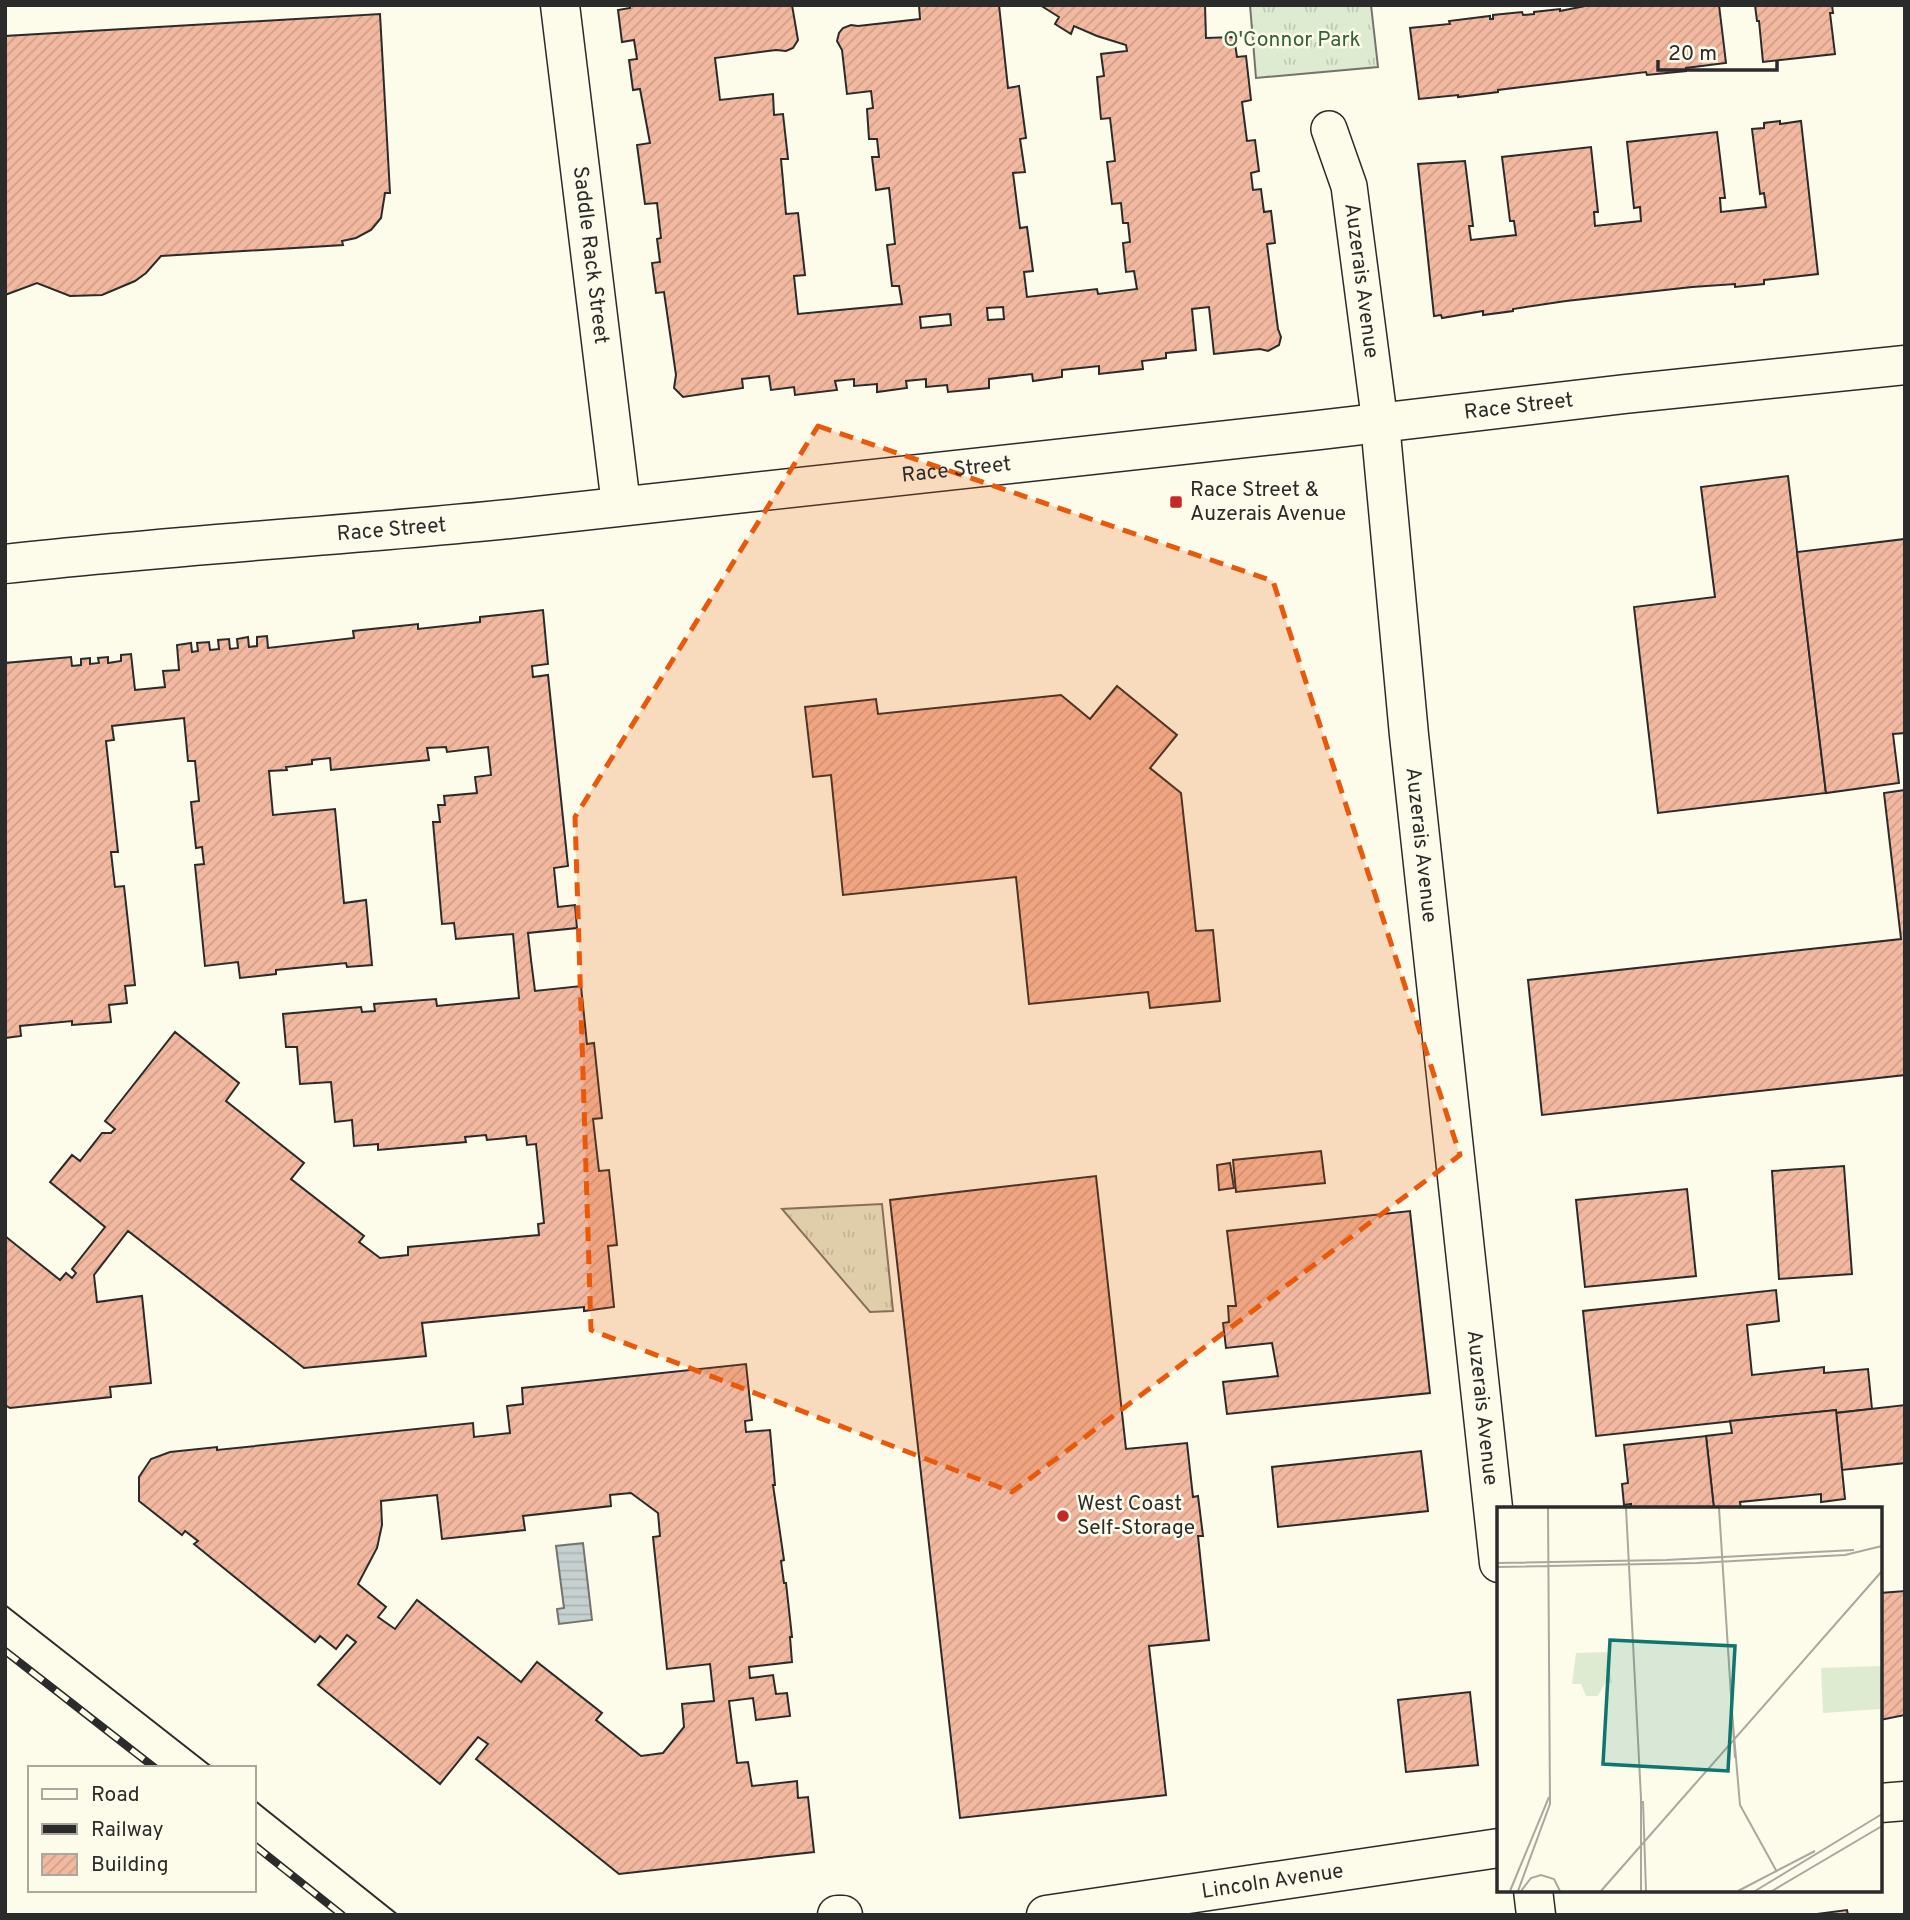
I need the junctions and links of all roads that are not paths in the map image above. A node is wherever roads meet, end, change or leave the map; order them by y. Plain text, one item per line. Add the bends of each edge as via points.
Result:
1 (560, 5) edge
2 (1329, 129) dead end
3 (1905, 365) edge
4 (1380, 423) junction
5 (621, 505) junction
6 (5, 564) edge
7 (1497, 1545) edge
8 (1905, 1801) edge
9 (1882, 1804) edge
10 (1497, 1849) edge
11 (1533, 1892) edge
12 (837, 1915) edge
13 (844, 1915) edge
14 (1046, 1915) edge
15 (1536, 1915) edge

1 - 5 main road, Saddle Rack Street
2 - 4 street, Auzerais Avenue via 1349,186
3 - 4 main road, Race Street
4 - 5 main road, Race Street
4 - 7 main road, Auzerais Avenue via 1409,735
5 - 6 main road, Race Street
8 - 9 main road
10 - 14 main road, Lincoln Avenue
11 - 15 main road
12 - 13 main road

